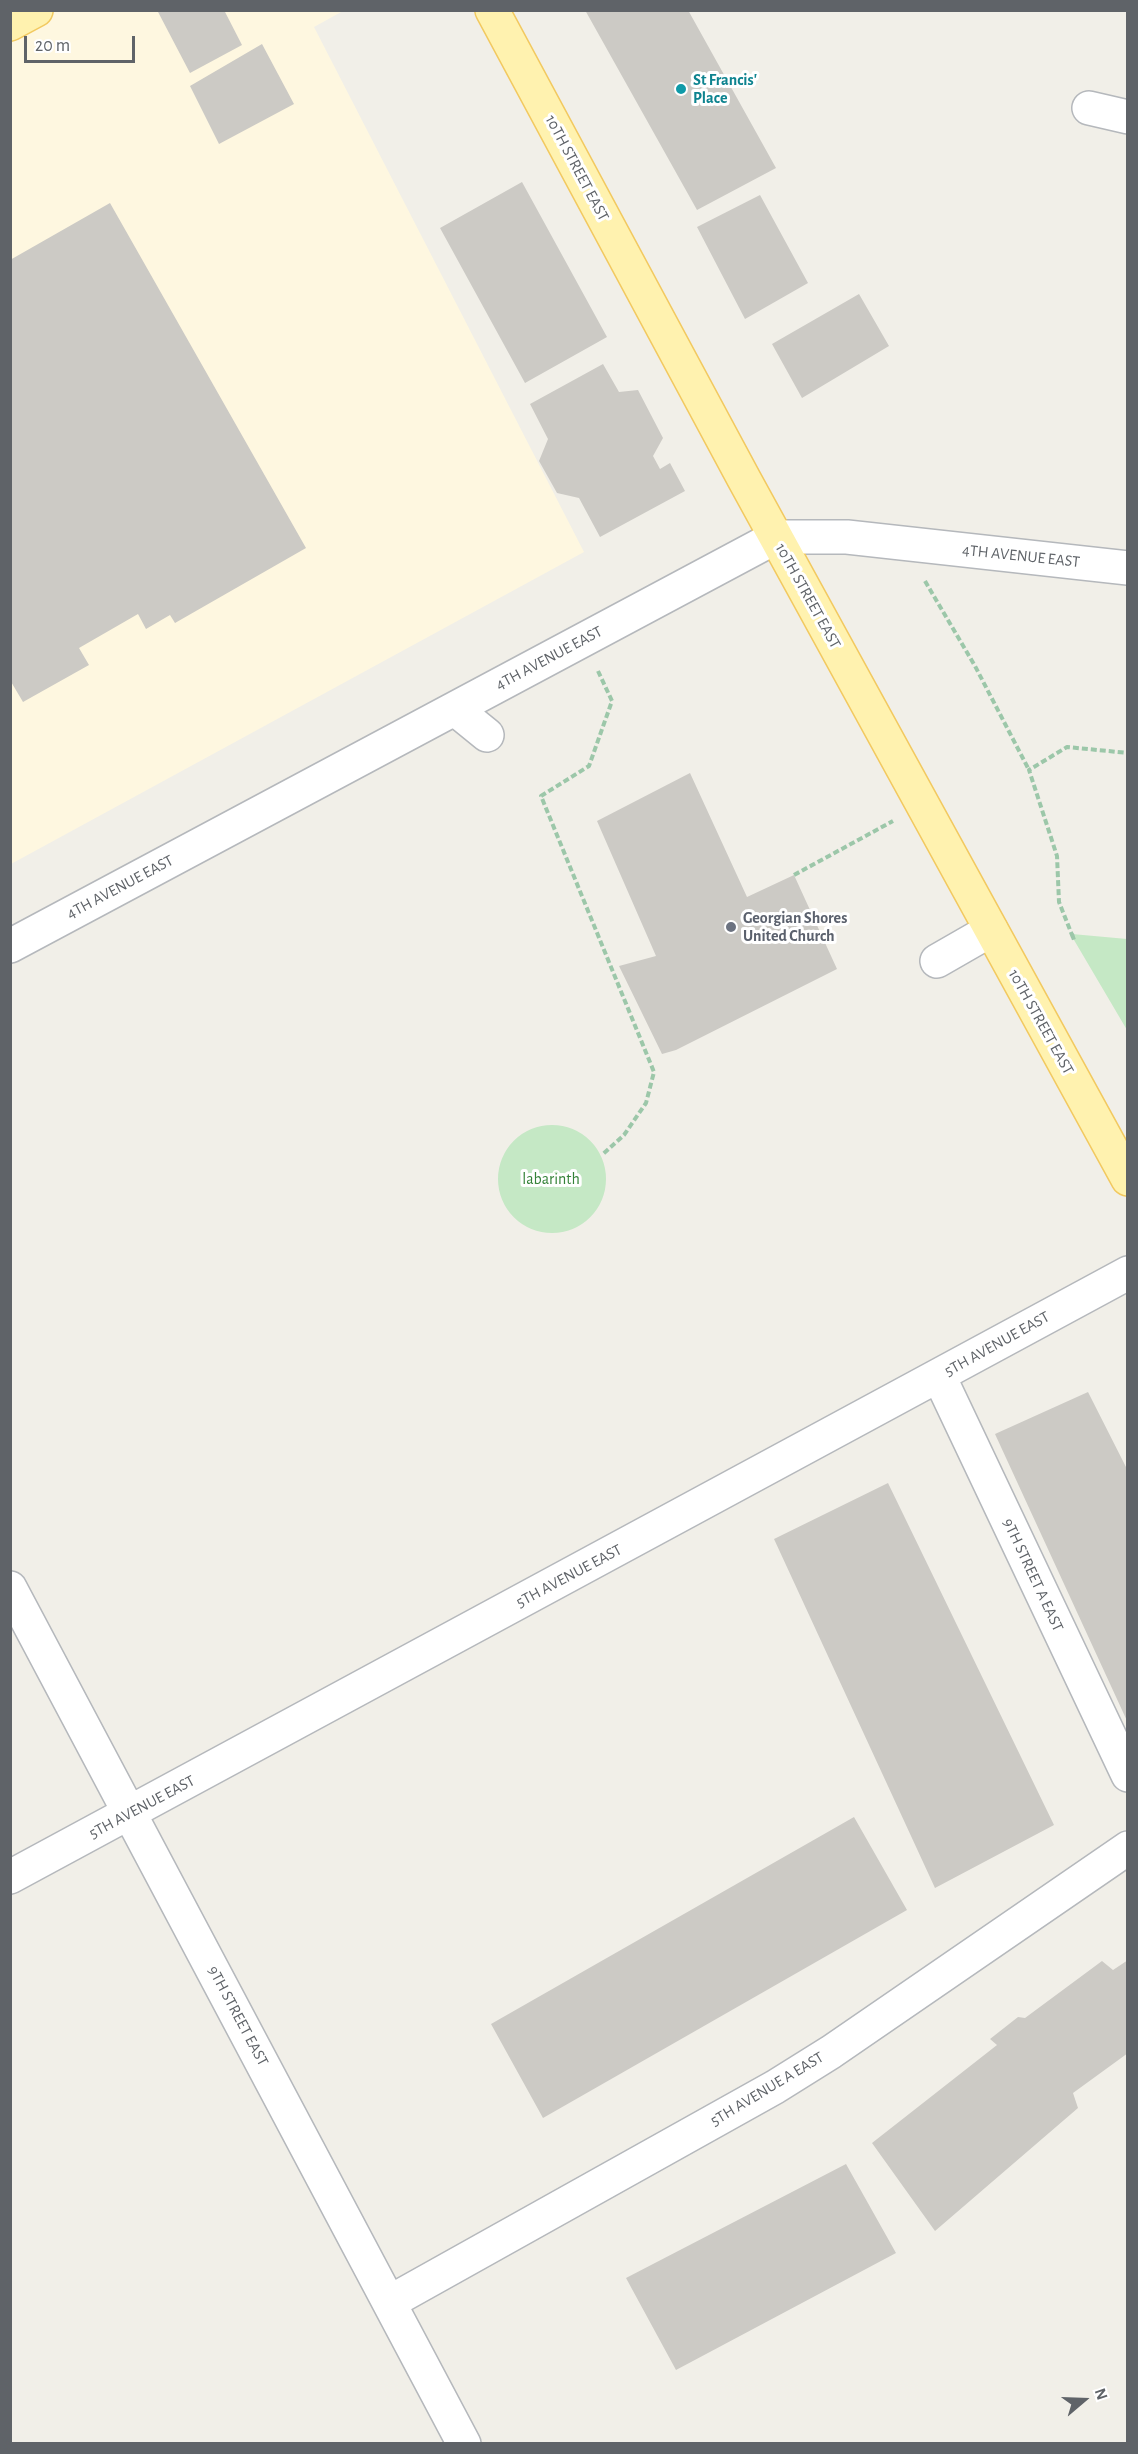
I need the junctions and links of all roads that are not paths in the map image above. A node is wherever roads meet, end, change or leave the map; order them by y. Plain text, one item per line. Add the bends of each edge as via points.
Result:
1 (36, 10) edge
2 (492, 10) edge
3 (10, 24) edge
4 (1089, 108) dead end
5 (1128, 117) edge
6 (776, 537) junction
7 (1128, 568) edge
8 (455, 708) junction
9 (487, 735) dead end
10 (991, 930) junction
11 (10, 946) edge
12 (937, 961) dead end
13 (1128, 1179) edge
14 (1128, 1273) edge
15 (939, 1376) junction
16 (10, 1588) edge
17 (1128, 1775) edge
18 (131, 1813) junction
19 (1128, 1848) edge
20 (10, 1877) edge
21 (390, 2302) junction
22 (464, 2444) edge

1 - 3 main road
2 - 6 main road, 10TH STREET EAST
4 - 5 street
6 - 7 street, 4TH AVENUE EAST via 847,537
6 - 8 street, 4TH AVENUE EAST
6 - 10 main road, 10TH STREET EAST
8 - 9 street
8 - 11 street, 4TH AVENUE EAST
10 - 12 street
10 - 13 main road, 10TH STREET EAST
14 - 15 street, 5TH AVENUE EAST
15 - 17 street, 9TH STREET A EAST
15 - 18 street, 5TH AVENUE EAST
16 - 18 street, 9TH STREET EAST
18 - 20 street, 5TH AVENUE EAST
18 - 21 street, 9TH STREET EAST
19 - 21 street, 5TH AVENUE A EAST via 775,2087
21 - 22 street, 9TH STREET EAST

